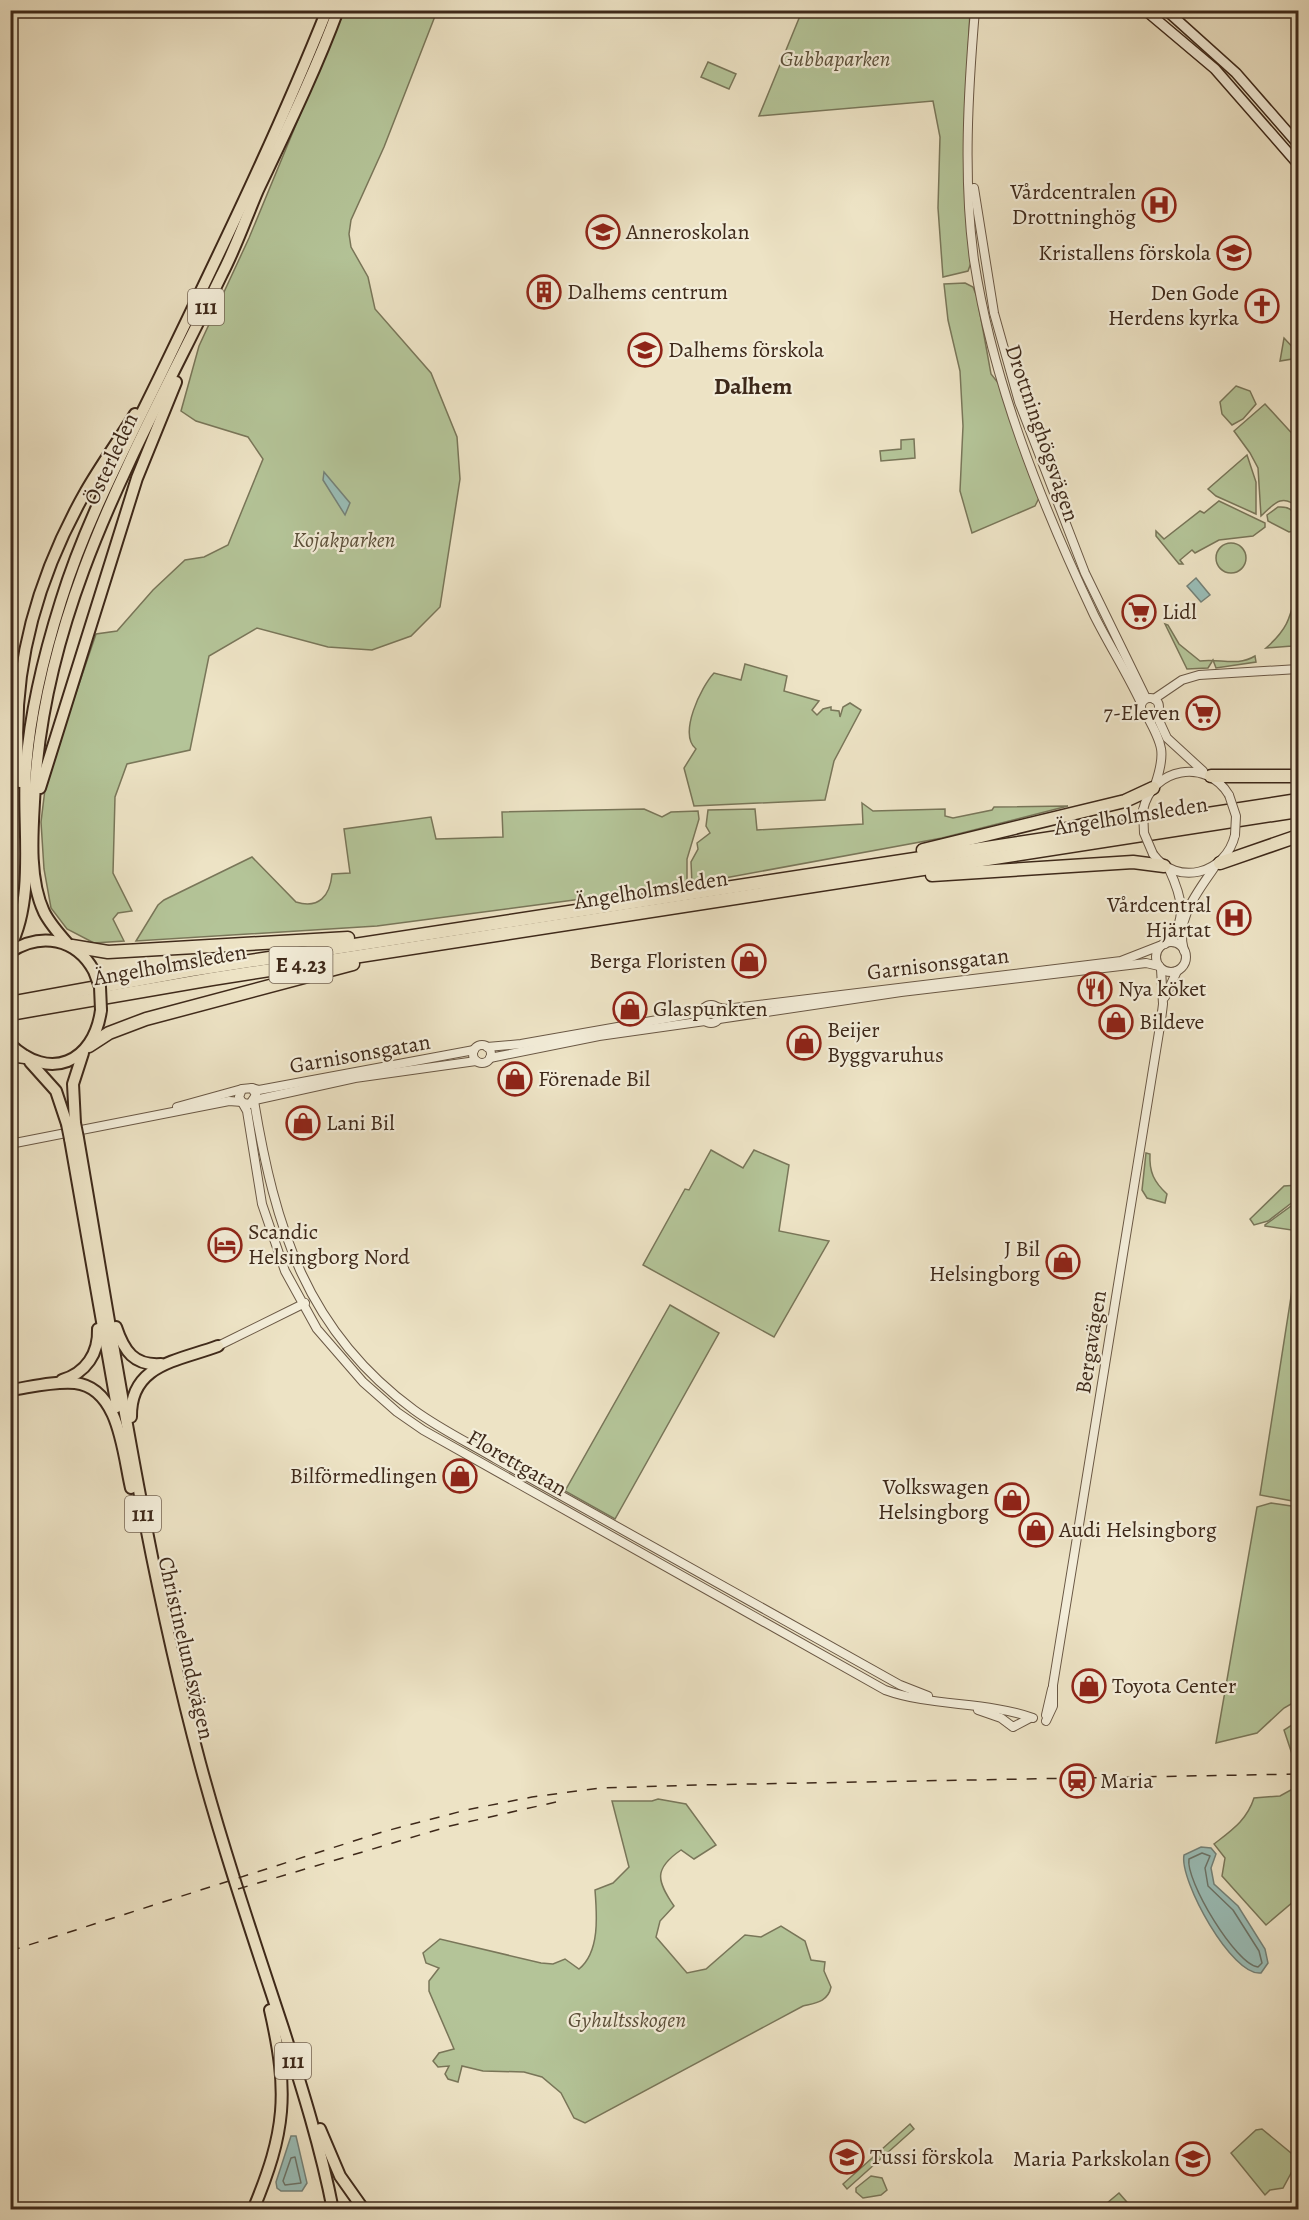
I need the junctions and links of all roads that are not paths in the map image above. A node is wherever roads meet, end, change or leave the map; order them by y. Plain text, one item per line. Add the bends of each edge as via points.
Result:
1 (327, 10) edge
2 (338, 10) edge
3 (975, 10) edge
4 (1145, 10) edge
5 (1166, 10) edge
6 (1299, 144) edge
7 (1299, 164) edge
8 (223, 272) junction
9 (173, 349) junction
10 (66, 600) junction
11 (1299, 669) edge
12 (1173, 687) junction
13 (1147, 700) junction
14 (1154, 713) junction
15 (1209, 775) junction
16 (1299, 777) edge
17 (1154, 787) junction
18 (1299, 800) edge
19 (1299, 811) edge
20 (29, 815) junction
21 (1299, 836) edge
22 (1218, 864) junction
23 (1167, 867) junction
24 (823, 873) junction
25 (862, 879) junction
26 (400, 938) junction
27 (477, 938) junction
28 (1163, 944) junction
29 (70, 945) junction
30 (10, 947) edge
31 (1184, 951) junction
32 (10, 952) edge
33 (1160, 968) junction
34 (1177, 971) junction
35 (10, 1003) edge
36 (1163, 1004) junction
37 (715, 1006) junction
38 (705, 1008) junction
39 (10, 1014) edge
40 (719, 1019) junction
41 (705, 1021) junction
42 (10, 1044) edge
43 (488, 1047) junction
44 (86, 1048) junction
45 (474, 1050) junction
46 (10, 1055) edge
47 (26, 1058) junction
48 (490, 1058) junction
49 (476, 1061) junction
50 (242, 1089) junction
51 (252, 1089) junction
52 (254, 1100) junction
53 (242, 1103) junction
54 (145, 1119) junction
55 (71, 1124) junction
56 (74, 1138) junction
57 (10, 1144) edge
58 (98, 1258) junction
59 (94, 1284) junction
60 (313, 1298) junction
61 (302, 1304) junction
62 (218, 1346) joint
63 (167, 1364) junction
64 (51, 1384) junction
65 (10, 1390) edge
66 (133, 1462) junction
67 (131, 1488) junction
68 (938, 1700) junction
69 (1004, 1715) junction
70 (1033, 1718) junction
71 (1046, 1720) joint
72 (270, 2010) junction
73 (298, 2074) junction
74 (253, 2210) edge
75 (277, 2210) edge
76 (302, 2210) edge
77 (327, 2210) edge
78 (333, 2210) edge
79 (364, 2210) edge

1 - 9 main road, Österleden / 111 via 249,190
2 - 8 main road, Österleden / 111
3 - 13 street, Drottninghögsvägen via 970,158 994,313 1016,392 1071,542
4 - 7 main road via 1215,69
5 - 6 main road via 1236,73
8 - 10 main road, Österleden / 111
8 - 20 main road via 137,478
9 - 10 main road, Österleden / 111 via 83,537
9 - 20 main road via 86,492 37,596 17,712 18,758
10 - 20 main road, Österleden / 111 via 43,712
11 - 12 street via 1199,675
12 - 13 street
12 - 14 street
13 - 14 street
13 - 14 street via 1141,711
14 - 15 street via 1167,738
14 - 17 street via 1163,750
15 - 16 highway
15 - 17 street via 1178,772
15 - 22 street, bridge via 1229,795 1236,816 1231,848
17 - 23 street, bridge via 1143,810 1144,832 1153,854
17 - 24 highway via 1125,801 936,847 844,864
18 - 24 highway, Ängelholmsleden
19 - 25 highway, Ängelholmsleden
20 - 29 main road, Österleden / 111 via 37,892 48,919
20 - 30 main road, Österleden / 111 via 22,915
21 - 22 highway
22 - 23 street via 1194,873
22 - 31 street via 1189,907 1182,931
23 - 25 highway via 1133,862
23 - 28 street via 1181,894 1181,909 1174,932
24 - 26 highway, Ängelholmsleden
25 - 27 highway, Ängelholmsleden
26 - 29 highway via 114,952
26 - 35 highway, Ängelholmsleden / E 4.23
27 - 39 highway, Ängelholmsleden / E 4.23
27 - 44 highway via 285,980 129,1025
28 - 31 street via 1174,943
28 - 33 street via 1156,957
28 - 37 street, Garnisonsgatan via 1120,961 726,1009
29 - 32 main road via 37,940
29 - 44 main road, 111, bridge via 94,971 100,987 101,1010
31 - 34 street via 1185,962
33 - 34 street
33 - 36 street, Bergavägen
33 - 40 street, Garnisonsgatan via 1146,963 912,990
34 - 36 street, Bergavägen
36 - 71 street, Bergavägen
37 - 38 street, Garnisonsgatan
37 - 40 street
38 - 41 street
38 - 43 street, Garnisonsgatan via 685,1016
40 - 41 street, Garnisonsgatan
41 - 48 street, Garnisonsgatan via 599,1036
42 - 47 main road, 111
43 - 45 street, Garnisonsgatan
43 - 48 street
44 - 47 main road via 67,1062 55,1065
44 - 55 main road, Christinelundsvägen / 111 via 74,1078
45 - 49 street
45 - 51 street, Garnisonsgatan
46 - 47 highway
47 - 55 main road, Christinelundsvägen / 111 via 51,1084
48 - 49 street, Garnisonsgatan via 484,1063
49 - 52 street, Garnisonsgatan via 355,1078
50 - 51 street, Garnisonsgatan
50 - 53 street
50 - 54 street, Garnisonsgatan
51 - 52 street
52 - 53 street, Garnisonsgatan
52 - 60 street, Florettgatan via 283,1232
53 - 54 street, Garnisonsgatan via 229,1101
53 - 61 street, Florettgatan via 247,1111 270,1232
54 - 57 street, Garnisonsgatan
55 - 56 main road, Christinelundsvägen / 111, bridge
56 - 58 main road, Christinelundsvägen / 111
56 - 59 main road, Christinelundsvägen / 111
58 - 63 main road via 115,1326 126,1350 140,1363
58 - 66 main road, Christinelundsvägen / 111
59 - 64 main road via 98,1335 92,1357 79,1372
59 - 67 main road, Christinelundsvägen / 111
60 - 61 street
60 - 68 street, Florettgatan via 357,1359 387,1389 431,1422 891,1680
61 - 62 street
61 - 68 street, Florettgatan via 345,1365 423,1430 885,1690
62 - 63 main road
63 - 66 main road via 145,1376 133,1395
64 - 65 main road
64 - 67 main road via 85,1385 106,1402 115,1421
66 - 73 main road, Christinelundsvägen / 111 via 159,1597 201,1766
67 - 72 main road, Christinelundsvägen / 111 via 156,1614 194,1768
68 - 69 street, Florettgatan
69 - 70 street, Florettgatan
69 - 70 street via 1015,1725
70 - 71 street, Florettgatan
72 - 74 main road via 282,2073 282,2123
72 - 77 main road, Christinelundsvägen / 111 via 315,2154
73 - 78 main road, Christinelundsvägen / 111
73 - 79 main road via 333,2162
75 - 76 main road

